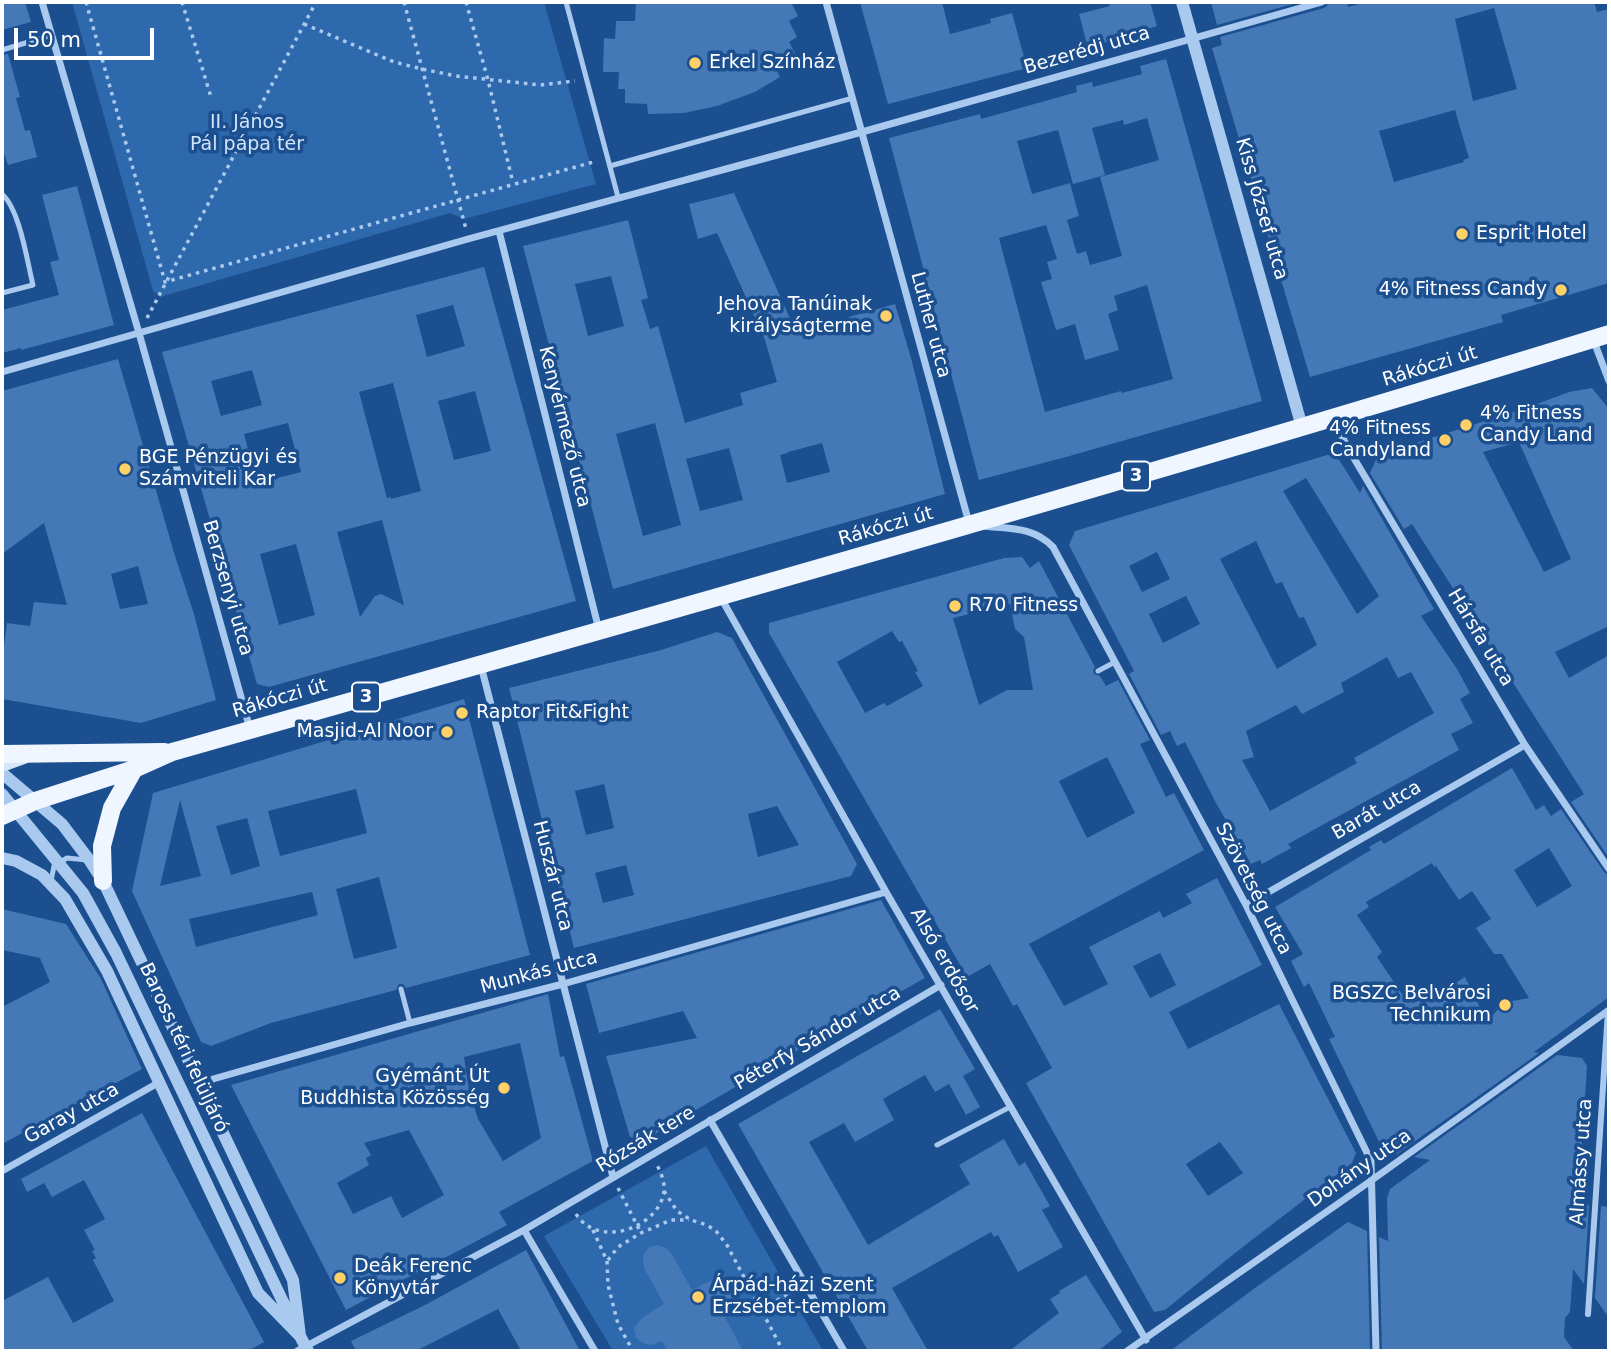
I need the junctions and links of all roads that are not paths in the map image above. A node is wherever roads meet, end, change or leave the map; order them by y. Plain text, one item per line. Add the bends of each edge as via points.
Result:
1 (42, 2) edge
2 (566, 2) edge
3 (826, 2) edge
4 (1182, 2) edge
5 (1322, 2) edge
6 (52, 35) junction
7 (1192, 37) junction
8 (2, 44) edge
9 (11, 47) junction
10 (2, 50) edge
11 (852, 98) junction
12 (862, 132) junction
13 (610, 166) junction
14 (2, 194) edge
15 (618, 197) junction
16 (499, 230) junction
17 (2, 293) edge
18 (139, 333) junction
19 (1601, 336) edge
20 (2, 372) edge
21 (1609, 381) edge
22 (1332, 419) junction
23 (1302, 427) junction
24 (969, 525) junction
25 (720, 596) junction
26 (599, 630) junction
27 (1115, 662) junction
28 (481, 664) junction
29 (1098, 671) dead end
30 (251, 730) junction
31 (1525, 745) junction
32 (172, 752) junction
33 (2, 754) edge
34 (32, 754) junction
35 (2, 765) edge
36 (134, 769) junction
37 (2, 773) edge
38 (2, 793) edge
39 (35, 801) junction
40 (2, 816) edge
41 (2, 858) edge
42 (90, 861) junction
43 (1609, 869) edge
44 (103, 881) junction
45 (50, 883) junction
46 (886, 892) junction
47 (1246, 905) junction
48 (563, 984) junction
49 (941, 985) junction
50 (401, 989) dead end
51 (1608, 1011) edge
52 (410, 1023) junction
53 (158, 1083) junction
54 (200, 1083) junction
55 (1010, 1107) junction
56 (710, 1120) junction
57 (937, 1144) dead end
58 (2, 1171) edge
59 (613, 1177) junction
60 (1372, 1180) junction
61 (524, 1230) junction
62 (1588, 1314) dead end
63 (1146, 1340) junction
64 (303, 1346) edge
65 (595, 1351) edge
66 (844, 1351) edge
67 (1127, 1351) edge
68 (1376, 1351) edge

1 - 6 street
2 - 13 lane
3 - 11 street
4 - 7 street, Kiss József utca
5 - 7 street, Bezerédj utca
6 - 9 lane
6 - 18 street
7 - 12 street, Bezerédj utca
7 - 23 street, Kiss József utca
8 - 9 lane
9 - 10 lane
11 - 12 street
11 - 13 lane
12 - 15 street
12 - 24 street, Luther utca
13 - 15 lane
14 - 17 lane via 16,215 33,285
15 - 16 street
16 - 18 street
16 - 26 street, Kenyérmező utca
18 - 20 street
18 - 30 street, Berzsenyi utca
19 - 21 street
19 - 22 main road, Rákóczi út / 3
22 - 23 main road, Rákóczi út / 3
22 - 31 street, Hársfa utca
23 - 24 main road, Rákóczi út / 3
24 - 25 main road, Rákóczi út / 3
24 - 27 street, Szövetség utca via 1029,531 1043,537 1053,547
25 - 26 main road, Rákóczi út / 3
25 - 46 street, Alsó erdősor
26 - 28 main road, Rákóczi út / 3
27 - 29 lane
27 - 47 street, Szövetség utca
28 - 30 main road, Rákóczi út / 3
28 - 48 street, Huszár utca
30 - 32 main road, Rákóczi út / 3
31 - 43 street, Hársfa utca
31 - 47 street, Barát utca
32 - 34 main road, Rákóczi út / 3
32 - 36 main road, Rákóczi út / 3
33 - 34 main road, Rákóczi út / 3
34 - 35 main road
36 - 39 main road, 3
36 - 44 main road via 112,808 102,846
37 - 39 street
38 - 64 street, Baross téri felüljáró via 90,905
39 - 40 main road, 3
39 - 42 street via 62,824
41 - 45 street via 16,861
42 - 44 street
42 - 45 lane via 67,858 54,866
44 - 54 street
45 - 53 street via 65,899 107,971
46 - 48 street, Munkás utca
46 - 49 street, Alsó erdősor
47 - 60 street, Szövetség utca via 1371,1161
48 - 52 street, Munkás utca
48 - 59 street, Huszár utca
49 - 55 street, Alsó erdősor
49 - 56 street, Péterfy Sándor utca
50 - 52 lane
51 - 60 street, Dohány utca
51 - 62 street, Almássy utca
52 - 54 street, Munkás utca
53 - 58 street, Garay utca
53 - 64 street via 258,1293
54 - 64 street via 293,1280
55 - 57 lane
55 - 63 street, Alsó erdősor
56 - 59 street, Rózsák tere
56 - 66 street, Rózsák tere
59 - 61 street, Rózsák tere
60 - 63 street, Dohány utca
60 - 68 street, Szövetség utca
61 - 64 street
61 - 65 street
63 - 67 street, Dohány utca

